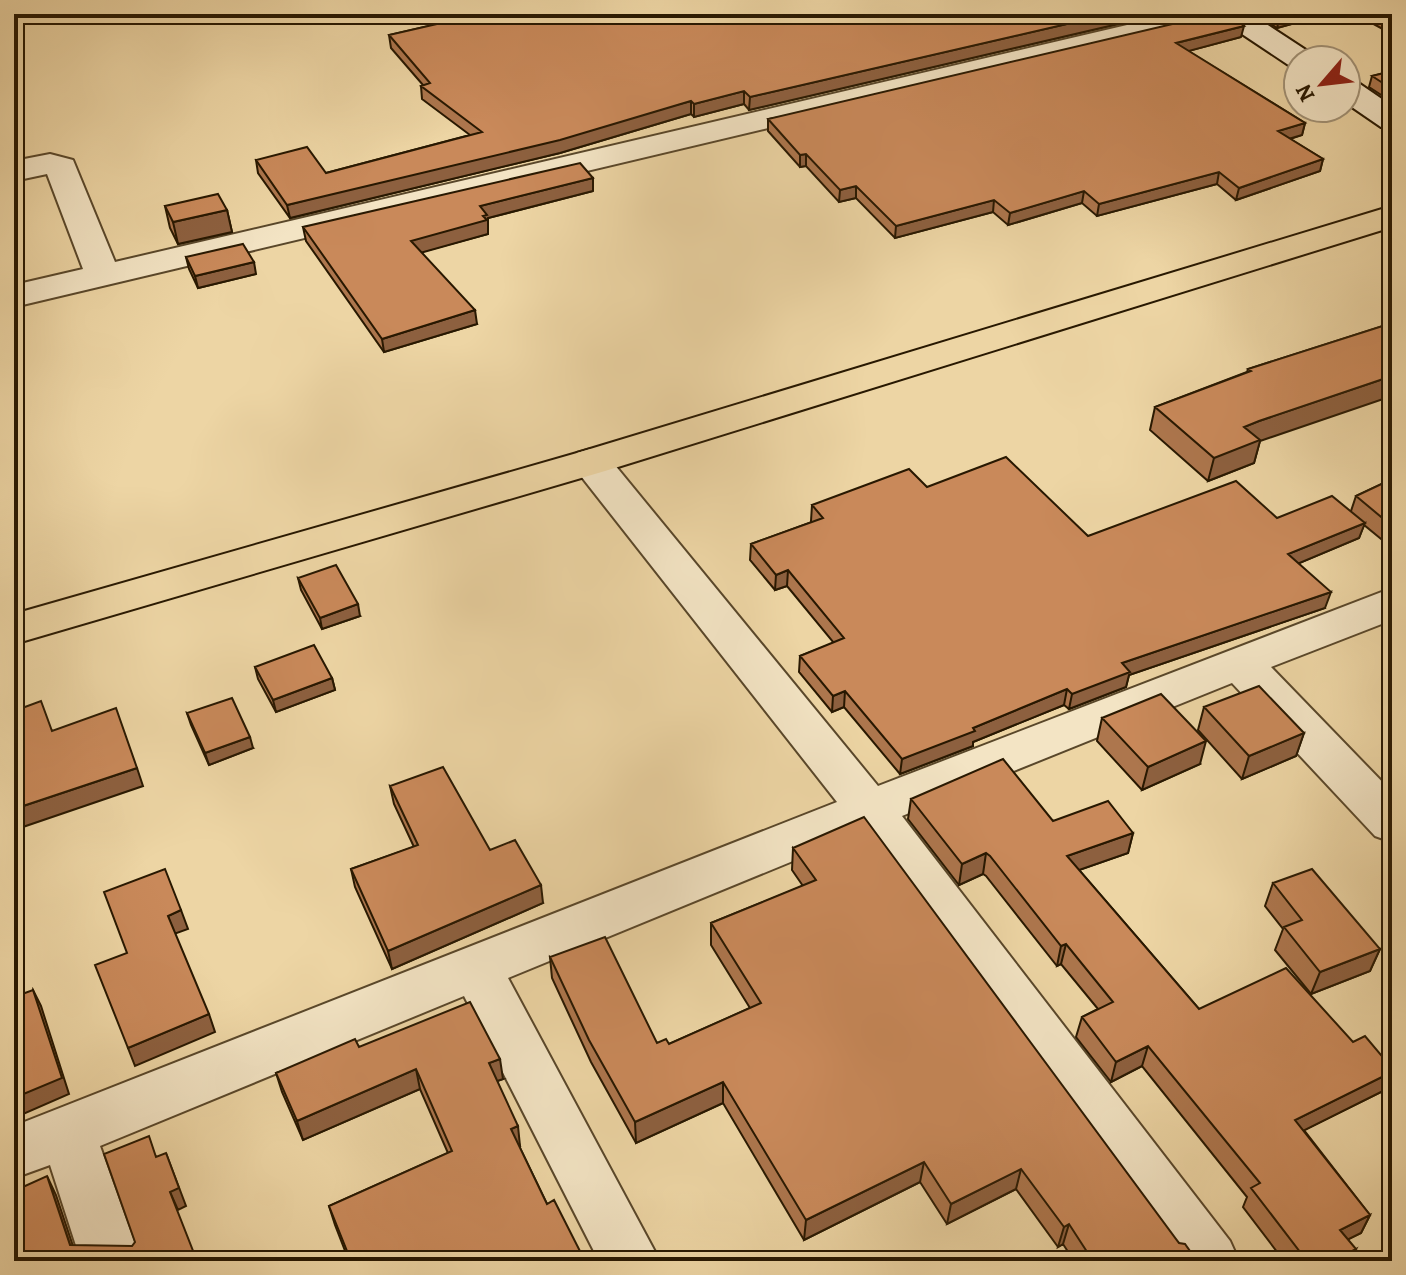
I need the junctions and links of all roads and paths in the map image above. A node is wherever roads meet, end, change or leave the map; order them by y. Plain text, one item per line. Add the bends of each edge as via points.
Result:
1 (1211, 14) edge
2 (1231, 14) edge
3 (1282, 48) edge
4 (1362, 100) edge
5 (1392, 120) edge
6 (14, 171) edge
7 (1392, 216) edge
8 (102, 274) junction
9 (14, 296) edge
10 (591, 462) junction
11 (1392, 603) edge
12 (14, 629) edge
13 (1240, 663) junction
14 (871, 811) junction
15 (1392, 823) edge
16 (475, 967) junction
17 (68, 1133) junction
18 (14, 1152) edge
19 (111, 1261) edge
20 (630, 1261) edge
21 (1209, 1261) edge

1 - 8 street
2 - 3 street
4 - 5 street
6 - 8 street via 61,167
7 - 10 highway
8 - 9 street
10 - 12 highway
10 - 14 street
11 - 13 street
13 - 14 street
13 - 15 street
14 - 16 street
14 - 21 street
16 - 17 street
16 - 20 street
17 - 18 street
17 - 19 street

